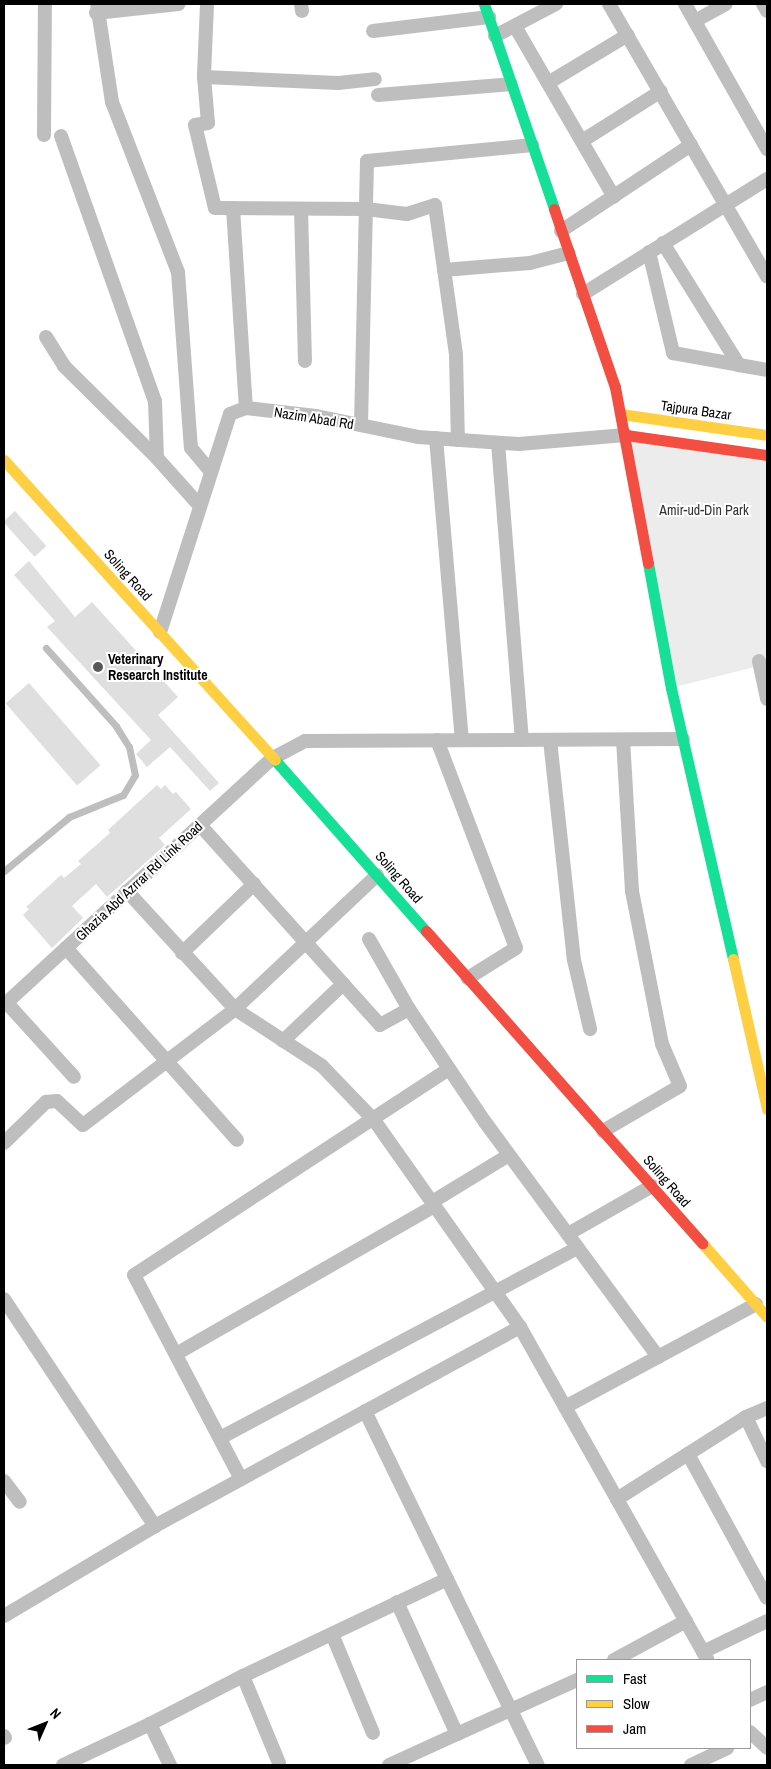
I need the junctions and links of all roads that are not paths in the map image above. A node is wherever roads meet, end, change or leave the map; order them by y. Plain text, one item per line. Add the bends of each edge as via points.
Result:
1 (45, 4) edge
2 (179, 4) edge
3 (207, 4) edge
4 (484, 4) edge
5 (556, 4) edge
6 (609, 4) edge
7 (685, 4) edge
8 (726, 4) edge
9 (763, 4) edge
10 (96, 8) edge
11 (767, 11) edge
12 (489, 18) junction
13 (695, 21) junction
14 (516, 28) junction
15 (373, 31) dead end
16 (628, 35) junction
17 (495, 36) junction
18 (204, 77) junction
19 (375, 80) dead end
20 (548, 83) junction
21 (512, 84) junction
22 (660, 91) junction
23 (378, 95) dead end
24 (44, 135) dead end
25 (61, 136) dead end
26 (582, 141) junction
27 (532, 145) junction
28 (692, 145) junction
29 (767, 149) edge
30 (767, 179) edge
31 (614, 197) junction
32 (725, 204) junction
33 (233, 208) junction
34 (301, 209) junction
35 (366, 209) junction
36 (561, 231) junction
37 (663, 243) junction
38 (649, 252) junction
39 (569, 253) junction
40 (765, 269) edge
41 (444, 270) junction
42 (583, 294) junction
43 (46, 337) dead end
44 (305, 361) dead end
45 (739, 366) junction
46 (767, 370) edge
47 (246, 408) junction
48 (621, 414) junction
49 (361, 425) junction
50 (626, 435) junction
51 (767, 436) edge
52 (436, 438) junction
53 (458, 440) junction
54 (498, 442) junction
55 (767, 455) edge
56 (157, 458) junction
57 (4, 460) edge
58 (210, 471) junction
59 (199, 504) junction
60 (160, 632) junction
61 (46, 648) dead end
62 (759, 661) dead end
63 (767, 699) edge
64 (683, 739) junction
65 (437, 740) junction
66 (462, 740) junction
67 (522, 740) junction
68 (550, 740) junction
69 (623, 740) junction
70 (273, 758) junction
71 (200, 825) junction
72 (4, 871) edge
73 (376, 875) junction
74 (254, 884) junction
75 (128, 891) junction
76 (369, 939) dead end
77 (306, 941) junction
78 (66, 948) junction
79 (182, 953) junction
80 (468, 978) junction
81 (344, 984) junction
82 (5, 1003) edge
83 (235, 1009) junction
84 (409, 1009) junction
85 (590, 1029) dead end
86 (284, 1041) junction
87 (168, 1060) junction
88 (449, 1069) junction
89 (74, 1077) dead end
90 (767, 1109) edge
91 (374, 1120) junction
92 (603, 1131) junction
93 (237, 1140) dead end
94 (4, 1143) edge
95 (509, 1155) junction
96 (652, 1186) junction
97 (433, 1204) junction
98 (568, 1234) junction
99 (578, 1248) junction
100 (496, 1292) junction
101 (4, 1299) edge
102 (756, 1304) junction
103 (767, 1318) edge
104 (9, 1319) edge
105 (520, 1327) junction
106 (176, 1354) junction
107 (658, 1357) junction
108 (565, 1407) junction
109 (767, 1408) edge
110 (365, 1411) junction
111 (746, 1418) junction
112 (220, 1438) junction
113 (688, 1454) junction
114 (767, 1460) edge
115 (241, 1479) junction
116 (4, 1481) edge
117 (617, 1499) junction
118 (20, 1502) dead end
119 (155, 1526) junction
120 (447, 1578) junction
121 (767, 1598) edge
122 (397, 1602) junction
123 (4, 1616) edge
124 (686, 1621) junction
125 (767, 1621) edge
126 (332, 1634) junction
127 (706, 1656) edge
128 (616, 1659) edge
129 (243, 1676) junction
130 (576, 1680) edge
131 (767, 1692) edge
132 (751, 1700) edge
133 (512, 1711) junction
134 (150, 1724) junction
135 (373, 1733) dead end
136 (457, 1734) junction
137 (751, 1735) edge
138 (767, 1748) edge
139 (725, 1749) edge
140 (279, 1764) dead end
141 (535, 1764) edge
142 (63, 1765) edge
143 (170, 1765) edge
144 (389, 1765) edge
145 (691, 1765) edge

1 - 24 street
2 - 10 street
3 - 18 street
4 - 12 street
5 - 14 street
6 - 16 street
7 - 13 street
8 - 13 street
9 - 11 street
10 - 58 street via 112,102 178,272 191,448
12 - 15 street
12 - 17 street
13 - 29 street
14 - 17 street
14 - 20 street
16 - 20 street
16 - 22 street
17 - 21 street
18 - 19 street via 338,83
18 - 33 street via 208,123 195,125 216,208
20 - 26 street
21 - 23 street
21 - 27 street
22 - 26 street
22 - 28 street
25 - 56 street via 155,401
26 - 31 street
27 - 35 street via 367,161
27 - 36 street
28 - 31 street
28 - 32 street
30 - 32 street
31 - 36 street
32 - 37 street
32 - 40 street
33 - 34 street
33 - 47 street
34 - 35 street
34 - 44 street
35 - 41 street via 407,214 435,205
35 - 49 street
36 - 39 street
37 - 38 street
37 - 45 street
38 - 42 street
38 - 45 street via 673,353
39 - 41 street via 530,263
39 - 42 street
41 - 53 street via 456,356
42 - 48 street
43 - 56 street via 64,366
45 - 46 street
47 - 49 street, Nazim Abad Rd
47 - 58 street via 230,414
48 - 50 street
48 - 51 street, Tajpura Bazar
49 - 52 street, Nazim Abad Rd
50 - 54 street, Nazim Abad Rd
50 - 55 street
50 - 64 street
52 - 53 street, Nazim Abad Rd
52 - 66 street
53 - 54 street, Nazim Abad Rd
54 - 67 street
56 - 59 street
57 - 60 street, Soling Road
58 - 59 street
59 - 60 street
60 - 70 street, Soling Road
61 - 72 lane via 116,726 129,747 135,775 123,795 69,817
62 - 63 street
64 - 69 street, Ghazia Abd Azrrar Rd Link Road
64 - 90 street
65 - 66 street, Ghazia Abd Azrrar Rd Link Road
65 - 70 street, Ghazia Abd Azrrar Rd Link Road via 305,741
65 - 80 street via 516,948
66 - 67 street, Ghazia Abd Azrrar Rd Link Road
67 - 68 street, Ghazia Abd Azrrar Rd Link Road
68 - 69 street, Ghazia Abd Azrrar Rd Link Road
68 - 85 street via 574,960
69 - 92 street via 632,891 662,1044 680,1086
70 - 71 street, Ghazia Abd Azrrar Rd Link Road
70 - 73 street, Soling Road
71 - 74 street
71 - 75 street, Ghazia Abd Azrrar Rd Link Road
73 - 77 street
73 - 80 street, Soling Road
74 - 77 street
74 - 79 street
75 - 78 street, Ghazia Abd Azrrar Rd Link Road
75 - 79 street
76 - 84 street
77 - 81 street
77 - 83 street
78 - 82 street, Ghazia Abd Azrrar Rd Link Road
78 - 87 street
79 - 83 street
80 - 92 street, Soling Road
81 - 84 street via 380,1025
81 - 86 street
82 - 89 street
83 - 86 street
83 - 87 street
84 - 88 street
86 - 91 street via 322,1066
87 - 93 street
87 - 94 street via 83,1125 57,1100 46,1102
88 - 91 street
88 - 95 street
91 - 97 street
91 - 106 street via 136,1272 134,1277
92 - 96 street, Soling Road
95 - 97 street
95 - 98 street
96 - 98 street
96 - 102 street, Soling Road
97 - 100 street
97 - 106 street
98 - 99 street
99 - 100 street
99 - 107 street
100 - 105 street
100 - 112 street
101 - 104 street
102 - 103 street, Soling Road
102 - 107 street
104 - 119 street
105 - 108 street
105 - 110 street
106 - 112 street
107 - 108 street
108 - 117 street
109 - 111 street
110 - 115 street
110 - 120 street
111 - 113 street
111 - 114 street
112 - 115 street
113 - 117 street
113 - 121 street
115 - 119 street
116 - 118 street
117 - 124 street
119 - 123 street
120 - 122 street
120 - 133 street
122 - 126 street
122 - 136 street
124 - 127 street
124 - 128 street
125 - 127 street
126 - 129 street
126 - 135 street
129 - 134 street
129 - 140 street
130 - 133 street
131 - 132 street
133 - 136 street
133 - 141 street
134 - 142 street
134 - 143 street
136 - 144 street
137 - 138 street
139 - 145 street

